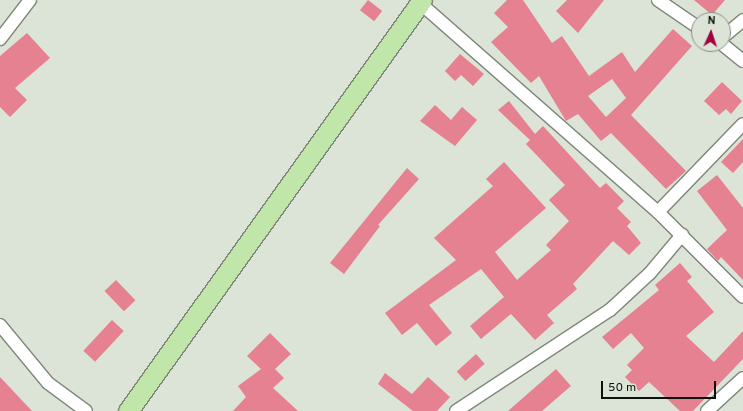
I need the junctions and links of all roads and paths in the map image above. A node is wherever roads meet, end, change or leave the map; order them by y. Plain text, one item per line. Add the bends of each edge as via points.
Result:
1 (30, 0) edge
2 (658, 0) edge
3 (421, 2) edge
4 (743, 20) edge
5 (691, 23) edge
6 (731, 30) edge
7 (0, 39) edge
8 (731, 51) edge
9 (743, 61) edge
10 (743, 124) edge
11 (658, 212) junction
12 (682, 236) junction
13 (743, 297) edge
14 (0, 326) edge
15 (743, 378) edge
16 (86, 411) edge
17 (128, 411) edge
18 (456, 411) edge
19 (707, 411) edge

1 - 7 street
2 - 5 street
3 - 11 street
3 - 17 main road
4 - 6 street
8 - 9 street
10 - 11 street
11 - 12 street
12 - 13 street
12 - 18 street via 650,273 610,310
14 - 16 street via 48,383
15 - 19 street

